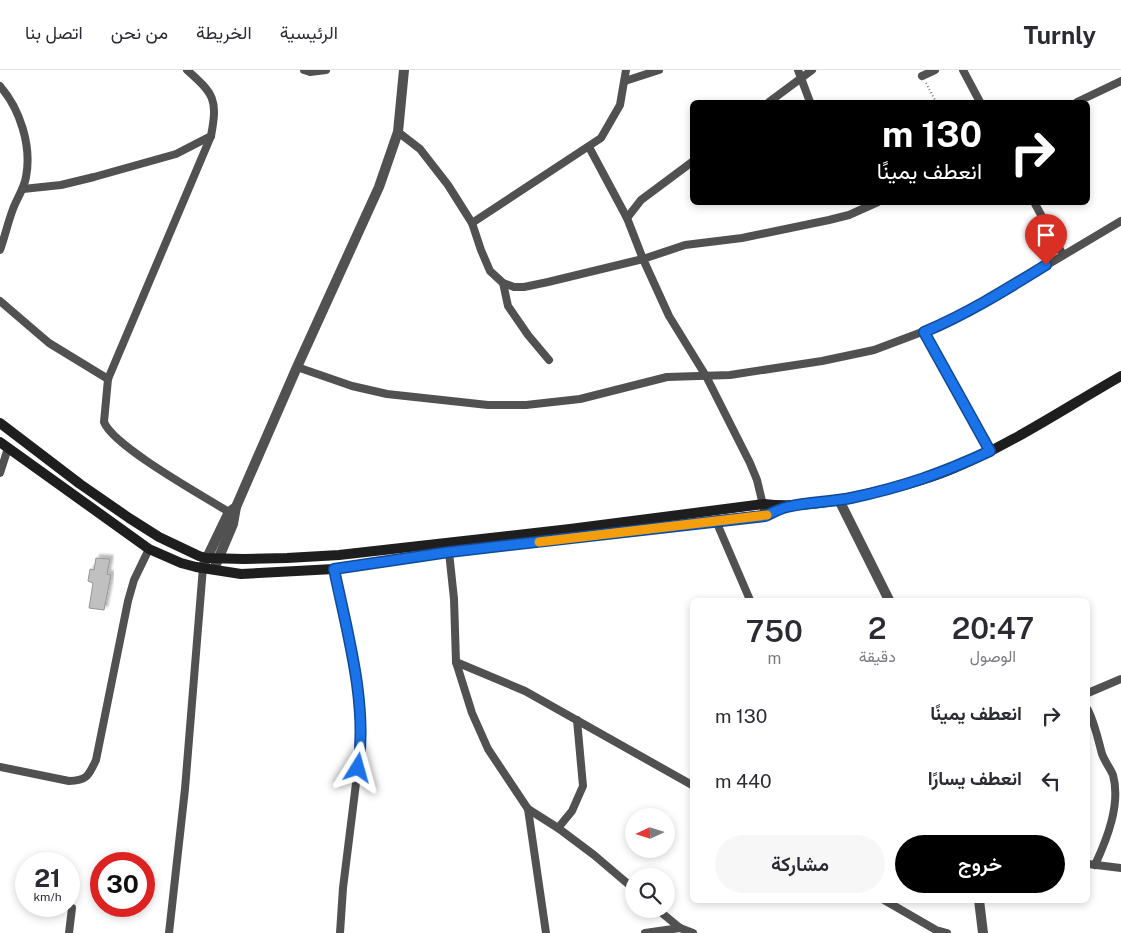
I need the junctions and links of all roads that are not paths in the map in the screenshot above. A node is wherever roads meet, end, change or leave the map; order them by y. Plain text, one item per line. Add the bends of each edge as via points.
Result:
1 (187, 70) edge
2 (304, 70) edge
3 (326, 70) edge
4 (404, 70) edge
5 (626, 70) edge
6 (659, 70) edge
7 (798, 70) edge
8 (812, 70) edge
9 (935, 70) edge
10 (963, 70) edge
11 (922, 76) road end
12 (801, 78) junction
13 (625, 80) junction
14 (1121, 81) edge
15 (0, 86) edge
16 (772, 100) edge
17 (809, 100) edge
18 (979, 100) edge
19 (1082, 100) edge
20 (398, 132) junction
21 (211, 136) junction
22 (589, 147) junction
23 (690, 163) edge
24 (23, 189) junction
25 (866, 205) edge
26 (1036, 205) edge
27 (627, 218) junction
28 (1121, 221) edge
29 (472, 223) junction
30 (0, 250) edge
31 (1063, 255) junction
32 (643, 259) junction
33 (503, 283) junction
34 (0, 301) edge
35 (924, 332) junction
36 (549, 360) dead end
37 (297, 366) junction
38 (706, 376) junction
39 (1121, 376) edge
40 (108, 379) junction
41 (0, 422) edge
42 (4, 445) edge
43 (990, 451) junction
44 (0, 473) edge
45 (839, 500) junction
46 (764, 504) junction
47 (785, 507) junction
48 (233, 510) junction
49 (765, 516) junction
50 (716, 522) junction
51 (149, 550) junction
52 (449, 552) junction
53 (204, 562) junction
54 (216, 564) junction
55 (334, 569) junction
56 (202, 587) junction
57 (749, 598) edge
58 (888, 598) edge
59 (456, 662) junction
60 (1121, 679) edge
61 (1090, 692) edge
62 (1090, 715) edge
63 (577, 720) junction
64 (0, 767) edge
65 (690, 784) edge
66 (528, 809) junction
67 (558, 828) junction
68 (1091, 865) edge
69 (1121, 868) edge
70 (625, 881) edge
71 (889, 903) edge
72 (979, 903) edge
73 (71, 917) edge
74 (668, 918) edge
75 (680, 928) junction
76 (69, 933) edge
77 (169, 933) edge
78 (340, 933) edge
79 (546, 933) edge
80 (645, 933) edge
81 (693, 933) edge
82 (947, 933) edge
83 (983, 933) edge

1 - 21 street via 208,90 213,100 215,115
2 - 3 street
4 - 20 street
5 - 13 street
6 - 13 street
7 - 12 street
8 - 12 street
9 - 11 street
10 - 18 street
12 - 16 street
12 - 17 street
13 - 22 street via 620,105 601,138
14 - 19 street
15 - 24 street via 24,133 28,163
20 - 29 street via 420,149
20 - 37 street via 379,187
21 - 24 street via 176,154 60,185
21 - 40 street
22 - 27 street
22 - 29 street
23 - 27 street via 641,200
24 - 30 street
25 - 32 street via 829,220 742,238 685,245
26 - 31 street
27 - 32 street
28 - 31 street
29 - 33 street via 490,271
31 - 35 street via 980,305
32 - 33 street via 524,287
32 - 38 street via 669,316
33 - 36 street via 508,306
34 - 40 street via 49,344
35 - 38 street via 874,350 822,362
35 - 43 lane
37 - 38 street via 352,386 387,394 488,405 556,403 667,377
37 - 48 street
38 - 46 street via 750,462
39 - 43 main road
40 - 48 street via 106,428 140,457
41 - 53 main road via 128,518 199,556
42 - 44 street
42 - 51 main road
43 - 45 main road via 921,480
45 - 47 main road
45 - 58 street
46 - 47 main road
46 - 49 street
46 - 54 main road via 339,554
47 - 49 main road
48 - 53 street
48 - 54 street via 234,524
49 - 50 main road
50 - 52 main road
50 - 57 street
51 - 53 main road via 181,563
51 - 64 street via 128,601 96,760 90,774 78,781
52 - 55 main road
52 - 59 street
53 - 54 main road
53 - 56 street
54 - 55 main road via 224,572 241,574
54 - 56 street
55 - 78 street via 362,735
56 - 77 street
59 - 63 street via 525,691
59 - 66 street via 472,713 488,749
60 - 61 street
62 - 68 street via 1116,790 1111,827
63 - 65 street
63 - 67 street via 582,792
66 - 67 street
66 - 79 street
67 - 70 street
68 - 69 street
71 - 82 street
72 - 83 street
73 - 76 street
74 - 75 street
75 - 80 street
75 - 81 street

